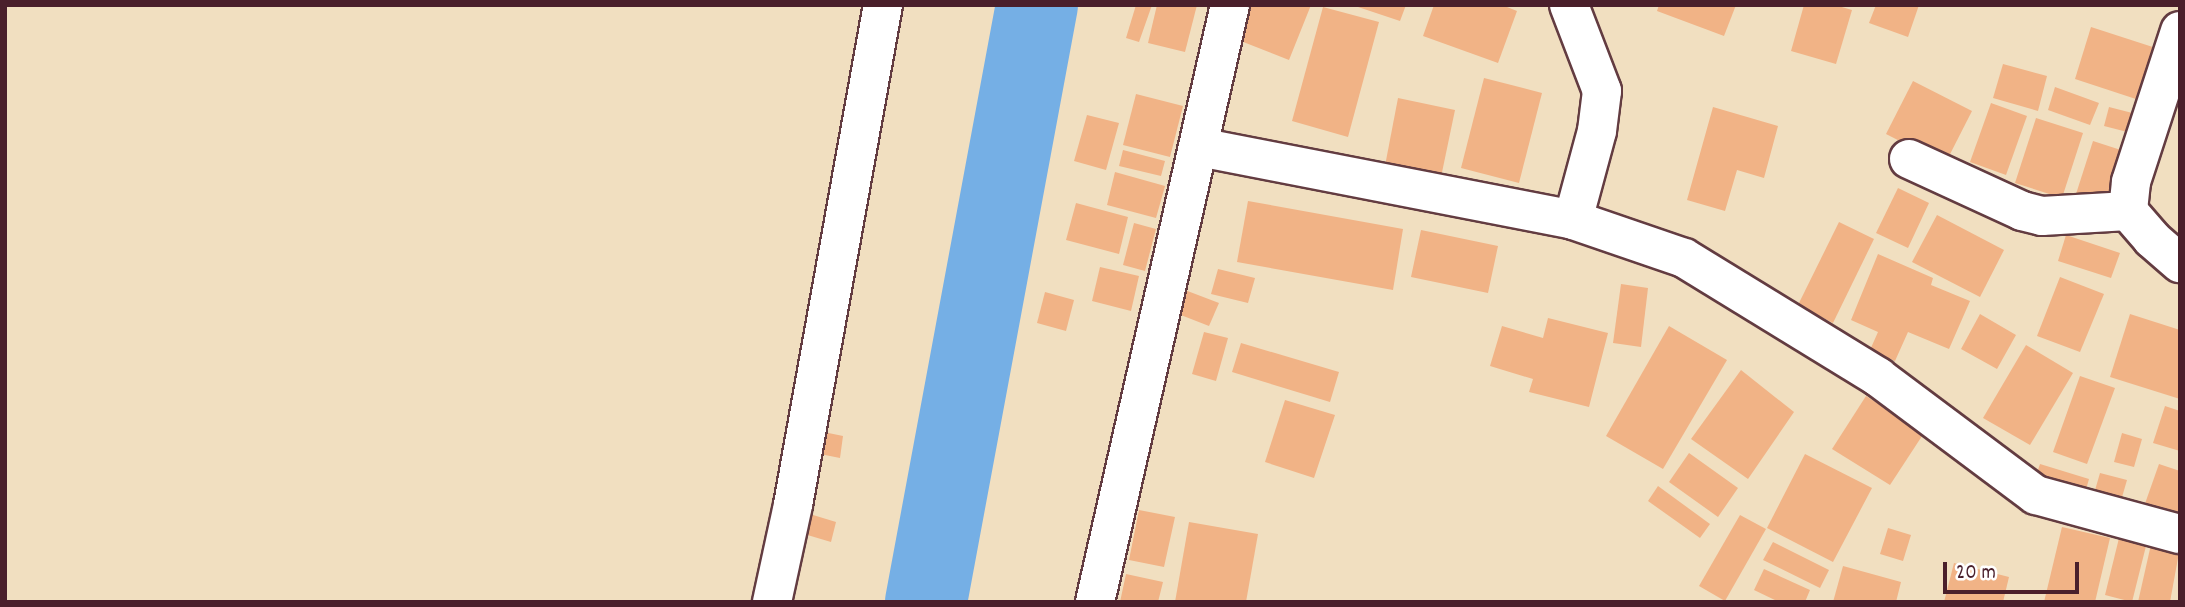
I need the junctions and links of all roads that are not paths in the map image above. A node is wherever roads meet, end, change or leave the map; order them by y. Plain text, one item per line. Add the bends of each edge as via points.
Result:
1 (883, 5) edge
2 (1230, 5) edge
3 (1569, 5) edge
4 (2180, 31) edge
5 (1199, 147) junction
6 (1909, 159) dead end
7 (2127, 211) junction
8 (1573, 220) junction
9 (2180, 262) edge
10 (2180, 534) edge
11 (772, 602) edge
12 (1095, 602) edge

1 - 11 street
2 - 5 street
3 - 8 street via 1602,91 1597,131
4 - 7 street via 2131,182
5 - 8 street
5 - 12 street
6 - 7 street via 2042,216
7 - 9 street
8 - 10 street via 1684,258 1878,377 2036,495

